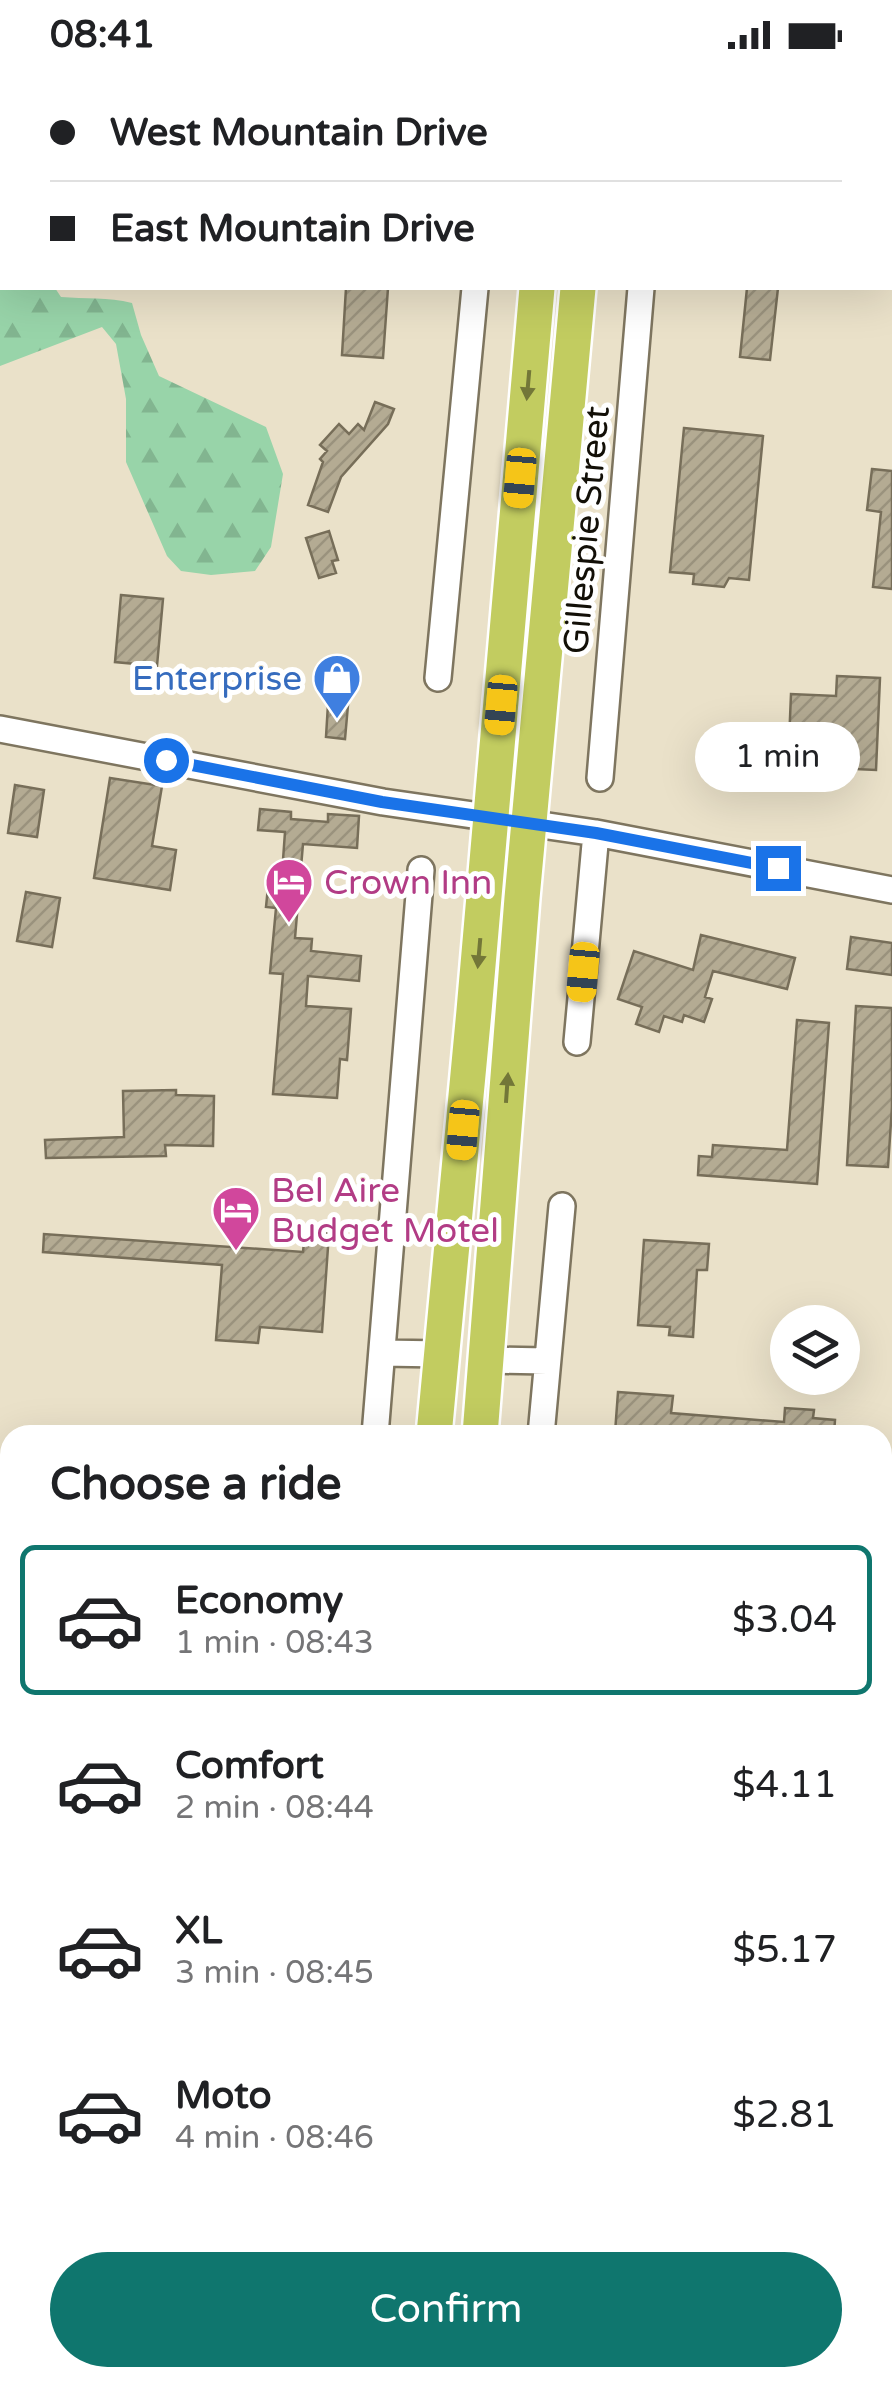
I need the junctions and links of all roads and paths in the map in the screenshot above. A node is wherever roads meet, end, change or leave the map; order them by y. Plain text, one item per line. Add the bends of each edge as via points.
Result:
1 (475, 290) edge
2 (537, 290) edge
3 (641, 290) edge
4 (575, 293) edge
5 (438, 678) dead end
6 (0, 728) edge
7 (600, 778) dead end
8 (491, 819) junction
9 (528, 824) junction
10 (596, 833) junction
11 (421, 870) dead end
12 (892, 890) edge
13 (472, 1027) junction
14 (577, 1042) dead end
15 (562, 1206) dead end
16 (383, 1353) junction
17 (442, 1354) junction
18 (485, 1360) junction
19 (547, 1361) junction
20 (376, 1425) edge
21 (435, 1425) edge
22 (481, 1425) edge
23 (542, 1425) edge

1 - 5 street
2 -> 8 highway
3 - 7 street, Gillespie Street
4 - 9 highway
6 - 8 street
8 - 9 street
8 -> 13 highway
9 - 10 street
18 -> 9 highway
10 - 12 street
10 - 14 street
11 - 16 street
13 - 17 highway
13 - 18 highway via 476,1144 465,1344 474,1358
15 - 19 street
16 - 17 street
16 - 20 street
17 - 21 highway
18 - 19 street
18 - 22 highway
19 - 23 street

